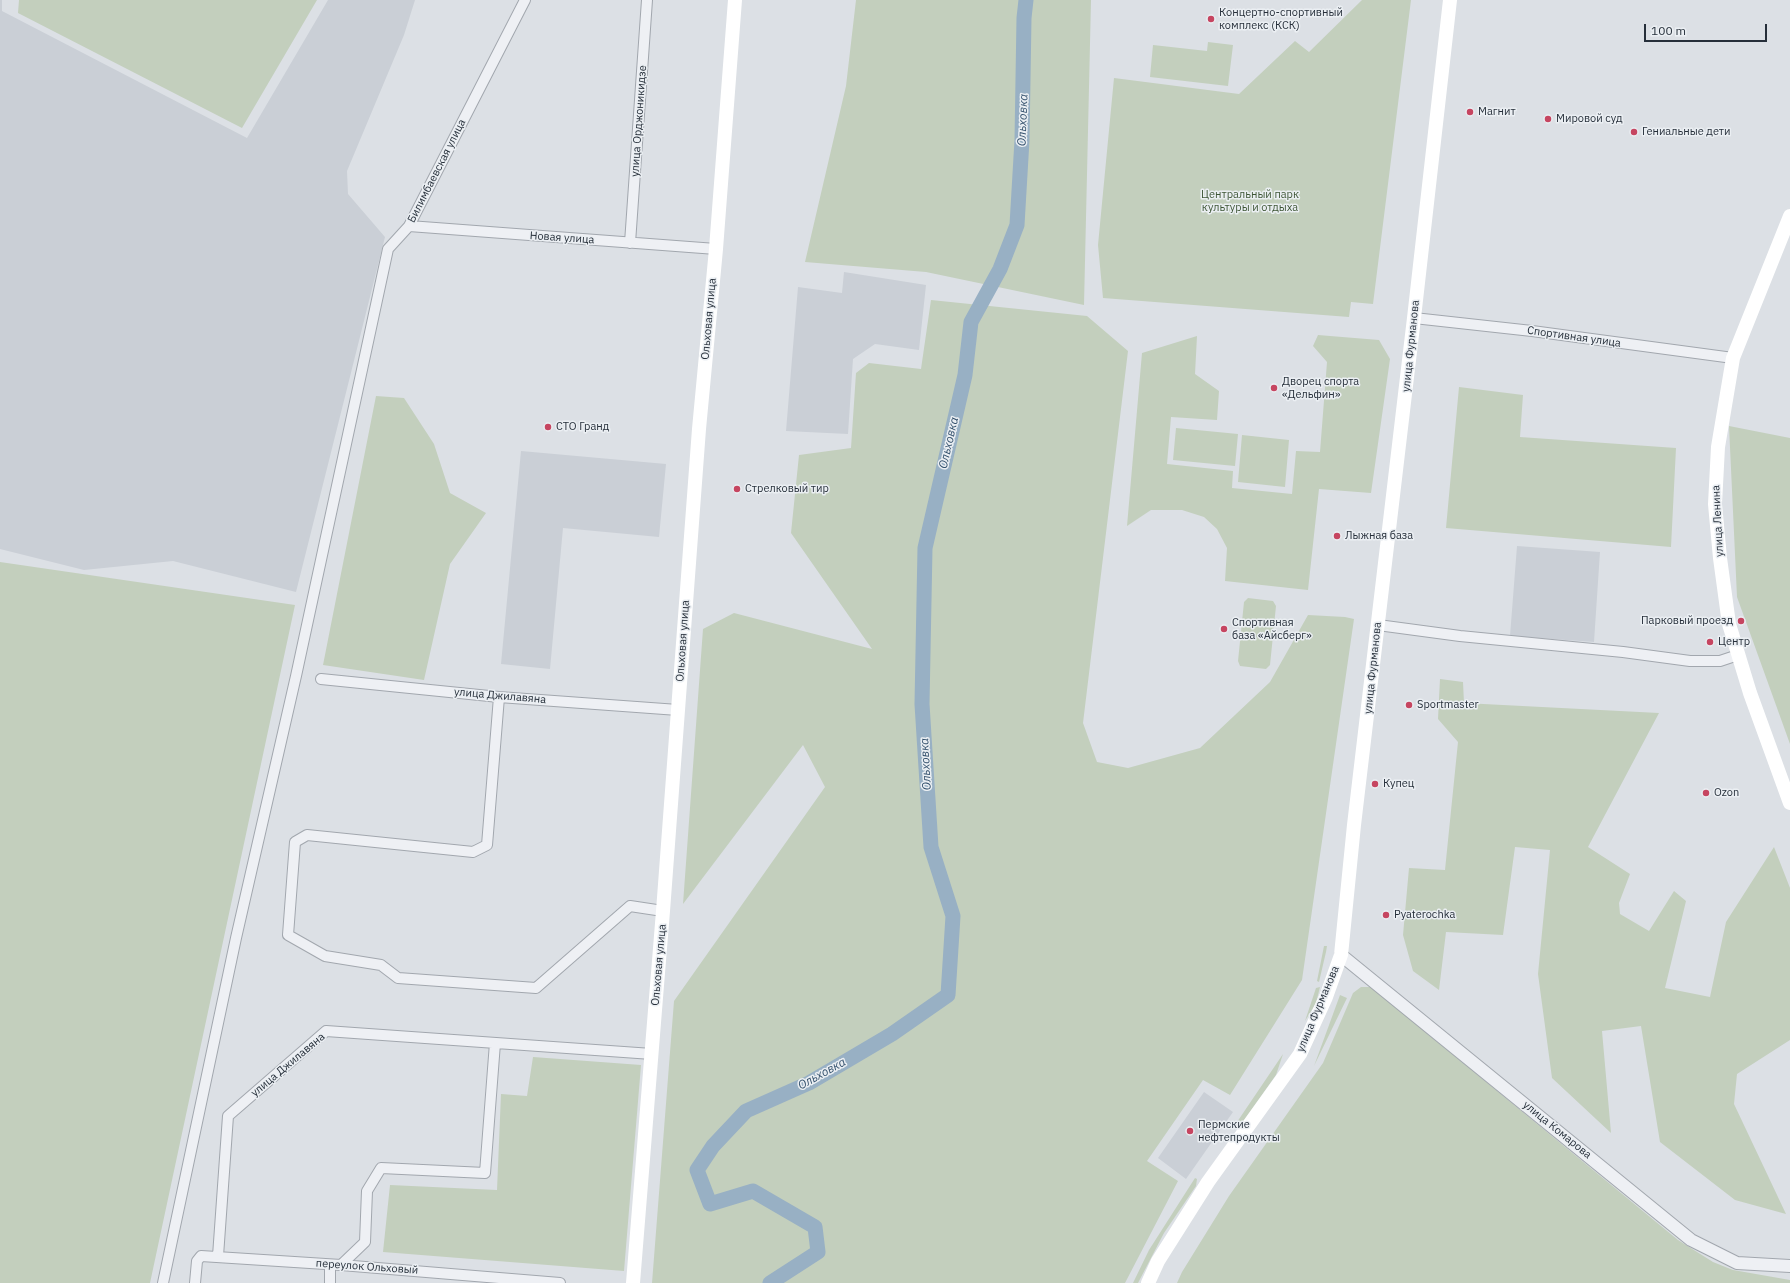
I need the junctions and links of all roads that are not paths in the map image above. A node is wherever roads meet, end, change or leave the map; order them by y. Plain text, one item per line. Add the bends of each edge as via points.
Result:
1 (526, 0) edge
2 (647, 0) edge
3 (735, 0) edge
4 (1450, 0) edge
5 (1790, 216) edge
6 (409, 226) junction
7 (630, 243) junction
8 (716, 249) junction
9 (1414, 318) junction
10 (1733, 358) junction
11 (1378, 625) junction
12 (1738, 655) junction
13 (322, 679) dead end
14 (499, 697) junction
15 (678, 710) junction
16 (1790, 803) edge
17 (663, 911) junction
18 (1341, 955) junction
19 (495, 1043) junction
20 (652, 1054) junction
21 (218, 1256) junction
22 (330, 1264) junction
23 (342, 1265) junction
24 (1790, 1266) edge
25 (482, 1280) edge
26 (163, 1283) edge
27 (195, 1283) edge
28 (330, 1283) edge
29 (560, 1283) edge
30 (633, 1283) edge
31 (1148, 1283) edge

1 - 6 street, Билимбаевская улица
2 - 7 street, улица Орджоникидзе
3 - 8 main road, Ольховая улица
4 - 9 main road, улица Фурманова
5 - 10 main road, улица Ленина
6 - 7 street, Новая улица
6 - 26 street, Билимбаевская улица via 388,249 296,676 236,938
7 - 8 street, Новая улица
8 - 15 main road, Ольховая улица via 699,429
9 - 10 street, Спортивная улица
9 - 11 main road, улица Фурманова
10 - 12 main road, улица Ленина via 1718,446 1715,504 1729,624
11 - 12 street via 1690,660 1720,661
11 - 18 main road, улица Фурманова
12 - 16 main road, улица Ленина
13 - 14 street, улица Джилавяна
14 - 15 street, улица Джилавяна
14 - 17 street via 487,845 473,852 307,835 295,842 288,935 325,956 381,965 398,978 536,988 630,906
15 - 17 main road, Ольховая улица
17 - 20 main road, Ольховая улица
18 - 24 street, улица Комарова via 1691,1240 1736,1263
18 - 31 main road, улица Фурманова via 1326,997 1300,1054 1208,1182 1158,1262
19 - 20 street, улица Джилавяна
19 - 21 street, улица Джилавяна via 326,1031 228,1116
19 - 23 street via 485,1173 381,1168 366,1191 365,1242
20 - 30 main road, Ольховая улица
21 - 22 street, переулок Ольховый
21 - 27 street, переулок Ольховый via 201,1256 197,1262
22 - 23 street, переулок Ольховый
22 - 28 street
23 - 25 street, переулок Ольховый
25 - 29 street, переулок Ольховый

